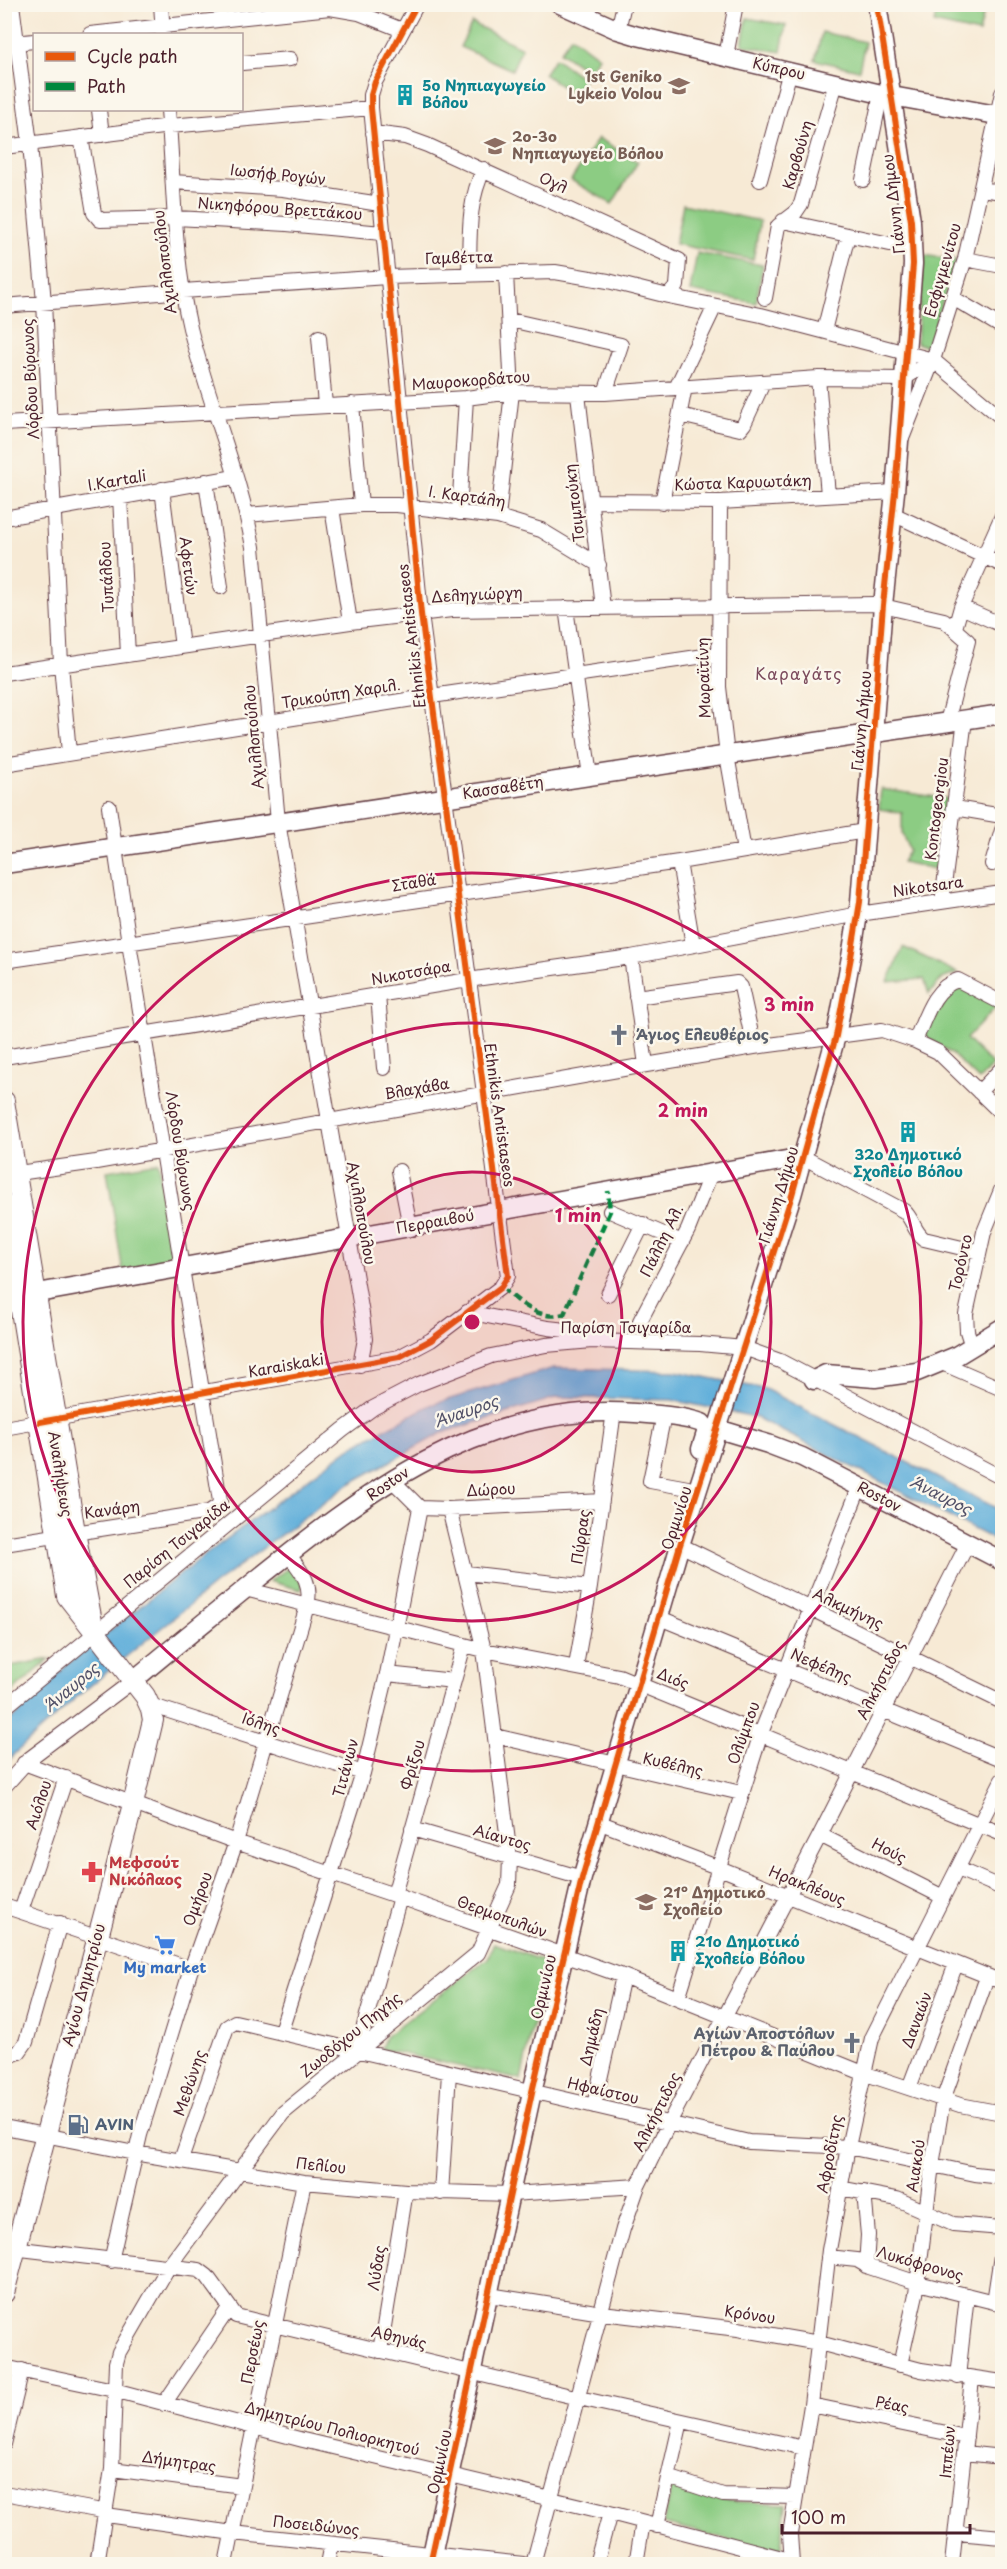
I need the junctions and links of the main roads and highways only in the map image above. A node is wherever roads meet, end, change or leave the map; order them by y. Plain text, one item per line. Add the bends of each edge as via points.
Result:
1 (4, 1101) edge
2 (10, 1174) edge
3 (4, 1205) edge
4 (20, 1296) edge
5 (150, 1705) joint
6 (10, 2248) edge
7 (4, 2293) edge

1 - 2 main road, Αναλήψεως
2 - 4 main road, Αναλήψεως
3 - 4 main road, Αναλήψεως
4 - 5 main road, Αναλήψεως via 48,1421 66,1534 95,1634
5 - 6 main road, Αγίου Δημητρίου via 153,1723 133,1804 45,2136
6 - 7 main road, Αγίου Δημητρίου

